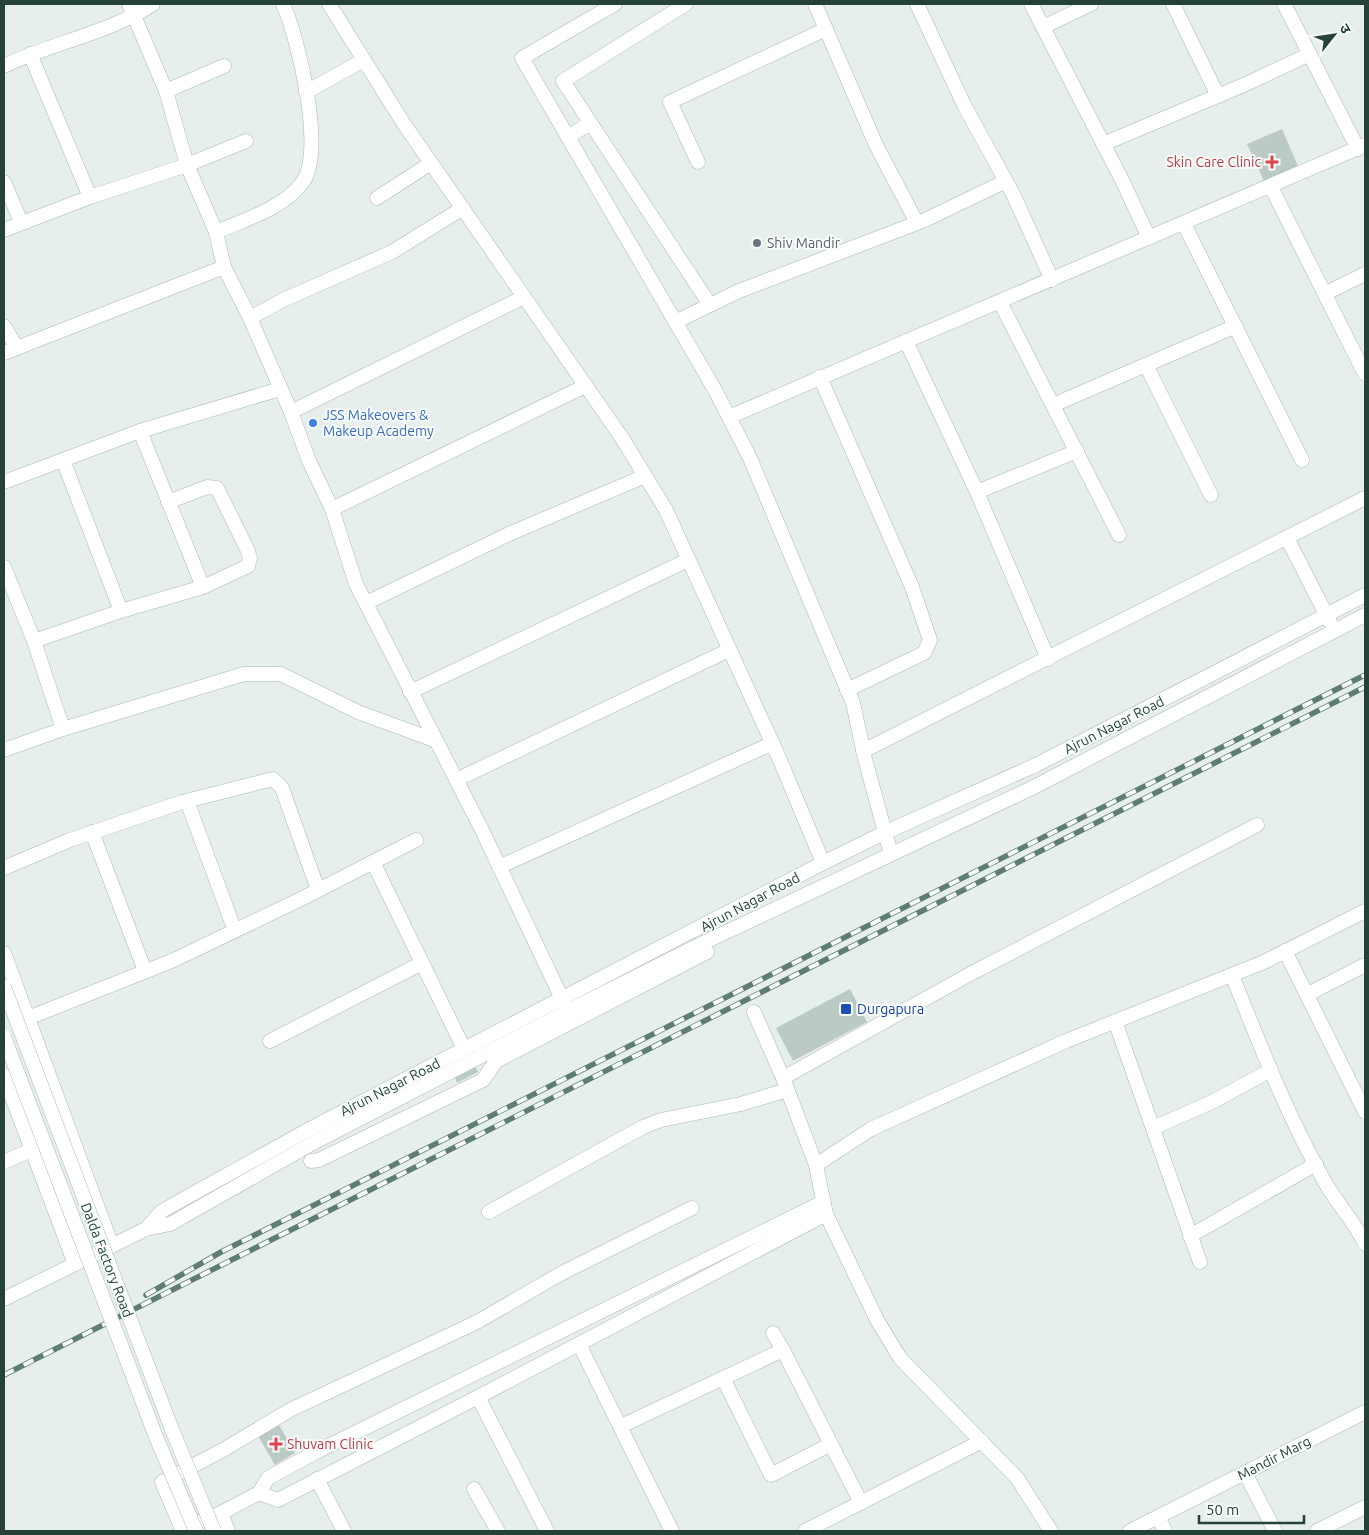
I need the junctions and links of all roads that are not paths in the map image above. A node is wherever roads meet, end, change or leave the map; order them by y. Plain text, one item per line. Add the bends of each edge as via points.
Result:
1 (153, 4) edge
2 (283, 4) edge
3 (329, 4) edge
4 (615, 4) edge
5 (686, 4) edge
6 (815, 4) edge
7 (917, 4) edge
8 (1030, 4) edge
9 (1091, 4) edge
10 (1173, 4) edge
11 (1284, 4) edge
12 (132, 10) edge
13 (1043, 27) junction
14 (826, 28) junction
15 (30, 54) junction
16 (1310, 54) junction
17 (364, 60) junction
18 (4, 66) edge
19 (224, 66) dead end
20 (166, 91) junction
21 (306, 92) junction
22 (1218, 96) junction
23 (590, 123) junction
24 (568, 137) junction
25 (246, 141) dead end
26 (1103, 144) junction
27 (1362, 147) edge
28 (698, 162) dead end
29 (431, 163) junction
30 (187, 166) junction
31 (1006, 181) junction
32 (4, 182) edge
33 (1271, 187) junction
34 (90, 197) junction
35 (377, 198) dead end
36 (463, 208) junction
37 (21, 222) junction
38 (917, 224) junction
39 (1184, 224) junction
40 (4, 230) edge
41 (216, 232) junction
42 (1149, 238) junction
43 (224, 267) junction
44 (1365, 274) edge
45 (1052, 280) junction
46 (1326, 294) junction
47 (524, 297) junction
48 (1000, 302) junction
49 (710, 305) junction
50 (250, 318) junction
51 (675, 322) junction
52 (4, 326) edge
53 (1236, 326) junction
54 (906, 341) junction
55 (10, 350) edge
56 (1146, 365) junction
57 (1365, 374) edge
58 (820, 377) junction
59 (585, 386) junction
60 (280, 389) junction
61 (1053, 405) junction
62 (291, 412) junction
63 (729, 417) junction
64 (140, 431) junction
65 (1077, 451) junction
66 (63, 460) junction
67 (1302, 460) dead end
68 (645, 476) junction
69 (4, 482) edge
70 (977, 492) junction
71 (1210, 495) dead end
72 (1365, 498) edge
73 (168, 502) junction
74 (332, 509) junction
75 (1119, 535) dead end
76 (1287, 538) junction
77 (688, 560) junction
78 (4, 567) edge
79 (203, 587) junction
80 (1365, 595) edge
81 (366, 603) junction
82 (121, 611) junction
83 (1326, 614) junction
84 (1365, 614) edge
85 (1335, 630) junction
86 (34, 641) junction
87 (729, 650) junction
88 (1048, 659) junction
89 (848, 690) junction
90 (410, 692) junction
91 (63, 729) junction
92 (434, 740) junction
93 (773, 744) junction
94 (4, 750) edge
95 (863, 751) junction
96 (456, 780) junction
97 (187, 801) junction
98 (1257, 825) dead end
99 (92, 832) junction
100 (884, 833) junction
101 (416, 840) dead end
102 (891, 854) junction
103 (373, 862) junction
104 (823, 863) junction
105 (499, 867) junction
106 (4, 868) edge
107 (318, 890) junction
108 (1365, 911) edge
109 (696, 930) junction
110 (234, 931) junction
111 (1285, 951) junction
112 (4, 952) edge
113 (422, 963) junction
114 (1365, 965) edge
115 (145, 971) junction
116 (1232, 975) junction
117 (4, 987) edge
118 (1308, 994) junction
119 (565, 1004) junction
120 (754, 1012) dead end
121 (28, 1018) junction
122 (1115, 1021) junction
123 (4, 1037) edge
124 (270, 1041) dead end
125 (464, 1049) junction
126 (1271, 1070) junction
127 (4, 1076) edge
128 (785, 1084) junction
129 (1365, 1112) edge
130 (1153, 1128) junction
131 (31, 1150) junction
132 (311, 1161) dead end
133 (4, 1162) edge
134 (1316, 1164) junction
135 (816, 1165) junction
136 (692, 1208) dead end
137 (824, 1208) junction
138 (489, 1212) dead end
139 (146, 1229) junction
140 (1190, 1236) junction
141 (1365, 1244) edge
142 (112, 1246) junction
143 (1200, 1262) dead end
144 (75, 1264) junction
145 (4, 1299) edge
146 (774, 1333) dead end
147 (579, 1344) junction
148 (783, 1350) junction
149 (724, 1378) junction
150 (478, 1398) junction
151 (1365, 1412) edge
152 (621, 1426) junction
153 (982, 1441) junction
154 (831, 1444) junction
155 (1245, 1473) junction
156 (317, 1479) junction
157 (474, 1489) dead end
158 (259, 1493) junction
159 (861, 1503) junction
160 (1365, 1507) edge
161 (221, 1513) junction
162 (1158, 1517) junction
163 (182, 1530) edge
164 (196, 1531) edge
165 (214, 1531) edge
166 (228, 1531) edge
167 (344, 1531) edge
168 (498, 1531) edge
169 (547, 1531) edge
170 (672, 1531) edge
171 (805, 1531) edge
172 (1052, 1531) edge
173 (1130, 1531) edge
174 (1165, 1531) edge
175 (1275, 1531) edge
176 (1317, 1531) edge

1 - 12 street
2 - 21 street via 303,69
3 - 17 street
4 - 24 street via 522,58
5 - 23 street via 563,81
6 - 14 street
7 - 31 street via 964,105
8 - 13 street
9 - 13 street
10 - 22 street
11 - 16 street
12 - 15 street
12 - 20 street
13 - 26 street
14 - 28 street via 670,102
14 - 38 street via 876,145
15 - 18 street
15 - 34 street
16 - 22 street
16 - 27 street
17 - 21 street
17 - 29 street
19 - 20 street
20 - 30 street
21 - 41 street via 312,154 304,182 284,201
22 - 26 street
23 - 24 street
23 - 49 street
24 - 51 street
25 - 30 street
26 - 42 street
27 - 33 street
29 - 35 street
29 - 36 street
30 - 34 street
30 - 41 street
31 - 38 street
31 - 45 street
32 - 37 street
33 - 39 street
33 - 46 street
34 - 37 street
36 - 47 street
36 - 50 street via 392,252
37 - 40 street
38 - 49 street via 738,291
39 - 42 street
39 - 53 street
41 - 43 street
42 - 45 street
43 - 50 street
43 - 55 street
44 - 46 street
45 - 48 street
46 - 57 street
47 - 59 street
47 - 62 street
48 - 54 street
48 - 61 street
49 - 51 street
50 - 60 street
51 - 63 street
52 - 55 street
53 - 56 street
53 - 67 street
54 - 58 street
54 - 70 street
56 - 61 street
56 - 71 street
58 - 63 street
58 - 89 street via 912,587 930,640 924,653
59 - 68 street
59 - 74 street
60 - 62 street
60 - 64 street
61 - 65 street
62 - 74 street
63 - 89 street via 783,533
64 - 66 street
64 - 73 street
65 - 70 street
65 - 75 street
66 - 69 street
66 - 82 street
68 - 77 street via 666,510
68 - 81 street via 509,534
70 - 88 street
72 - 76 street
73 - 79 street
73 - 79 street via 215,486 221,492 246,549 250,562 244,569
74 - 81 street via 356,584
76 - 83 street
76 - 88 street
77 - 87 street
77 - 90 street
78 - 86 street
79 - 82 street
80 - 83 street, Ajrun Nagar Road
81 - 90 street
82 - 86 street
83 - 85 street
83 - 100 street, Ajrun Nagar Road via 1036,765
84 - 85 street, Ajrun Nagar Road
85 - 102 street, Ajrun Nagar Road via 1032,788
86 - 91 street
87 - 93 street
87 - 96 street
88 - 95 street
89 - 95 street
90 - 92 street
91 - 92 street via 244,674 281,674 358,712
91 - 94 street
92 - 96 street
93 - 104 street
93 - 105 street
95 - 100 street
96 - 105 street
97 - 99 street
97 - 107 street via 273,779 282,788
97 - 110 street
98 - 128 street via 970,974
99 - 106 street
99 - 115 street
100 - 102 street
100 - 104 street, Ajrun Nagar Road
101 - 103 street
102 - 119 street, Ajrun Nagar Road
103 - 107 street
103 - 113 street
104 - 109 street, Ajrun Nagar Road
105 - 119 street
107 - 110 street
108 - 111 street
109 - 119 street, Ajrun Nagar Road
109 - 132 street via 708,955 496,1061 483,1080 319,1160
110 - 115 street
111 - 116 street
111 - 118 street
112 - 121 street
113 - 124 street
113 - 125 street
114 - 118 street
115 - 121 street
116 - 122 street
116 - 126 street
117 - 165 street, Dalda Factory Road, bridge via 171,1427
118 - 129 street
119 - 125 street, Ajrun Nagar Road
119 - 139 street, Ajrun Nagar Road via 170,1224
120 - 128 street
121 - 142 street
122 - 130 street
122 - 135 street via 871,1129
123 - 164 street, Dalda Factory Road, bridge via 156,1436
125 - 139 street, Ajrun Nagar Road via 162,1211
126 - 130 street via 1214,1101
126 - 134 street
127 - 131 street
128 - 135 street
128 - 138 street via 741,1104 660,1120 643,1127
130 - 140 street
131 - 133 street
131 - 144 street
134 - 140 street
134 - 141 street
135 - 137 street
136 - 163 street via 562,1273 477,1322 290,1410 162,1482
137 - 147 street
137 - 153 street via 877,1320 900,1358
137 - 158 street via 316,1452 268,1478
139 - 142 street, Ajrun Nagar Road
140 - 143 street
142 - 144 street, Ajrun Nagar Road
144 - 145 street, Ajrun Nagar Road
146 - 148 street
147 - 150 street
147 - 152 street
148 - 149 street
148 - 154 street
149 - 152 street
149 - 154 street via 771,1475
150 - 156 street
150 - 169 street
151 - 155 street, Mandir Marg
152 - 170 street
153 - 159 street
153 - 172 street via 1017,1478
154 - 159 street
155 - 162 street, Mandir Marg
155 - 175 street
156 - 158 street via 278,1500
156 - 167 street
157 - 168 street
158 - 161 street
159 - 171 street
160 - 176 street
161 - 163 street
161 - 166 street
162 - 173 street, Mandir Marg
162 - 174 street

